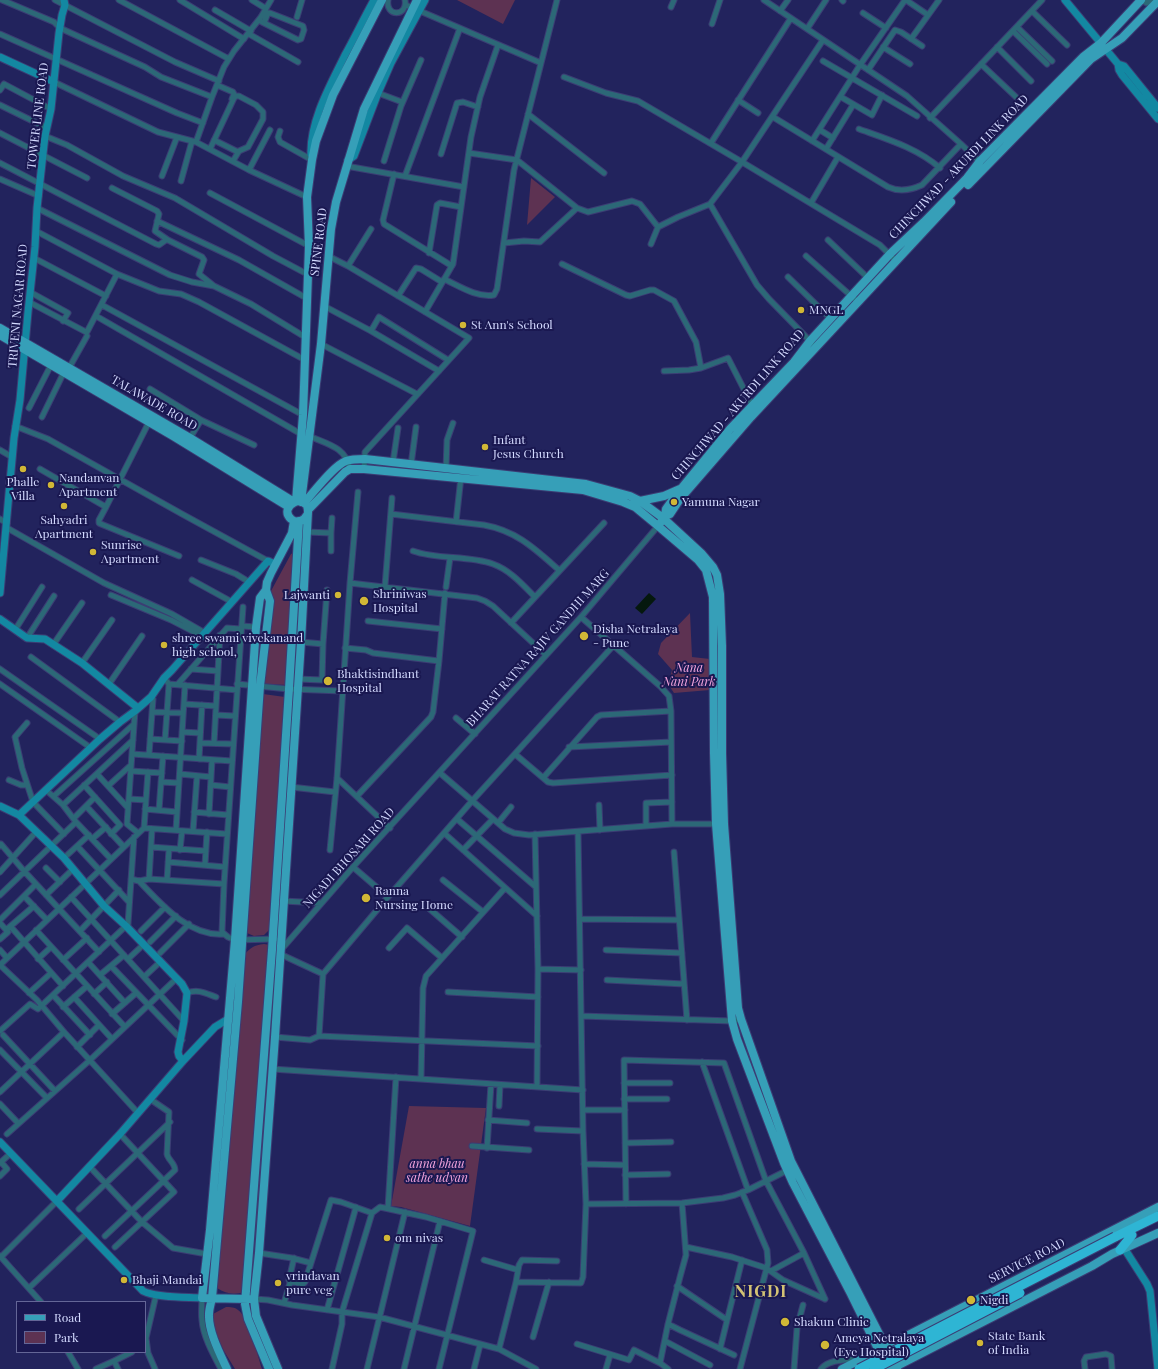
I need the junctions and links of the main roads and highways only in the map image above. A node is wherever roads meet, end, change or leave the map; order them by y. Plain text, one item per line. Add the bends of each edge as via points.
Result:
1 (382, 0) edge
2 (417, 0) edge
3 (1141, 0) edge
4 (1158, 2) edge
5 (411, 6) edge
6 (1104, 46) junction
7 (982, 164) junction
8 (0, 328) edge
9 (0, 335) edge
10 (25, 346) junction
11 (66, 370) junction
12 (151, 419) junction
13 (305, 435) junction
14 (461, 475) junction
15 (681, 488) junction
16 (640, 501) junction
17 (300, 506) junction
18 (664, 517) junction
19 (296, 521) junction
20 (658, 526) junction
21 (266, 590) junction
22 (294, 689) junction
23 (720, 824) junction
24 (277, 939) junction
25 (239, 940) junction
26 (278, 952) junction
27 (791, 1168) junction
28 (1158, 1207) edge
29 (1158, 1216) edge
30 (1158, 1223) edge
31 (1158, 1233) edge
32 (1120, 1244) junction
33 (212, 1298) junction
34 (250, 1299) junction
35 (882, 1349) junction
36 (895, 1368) edge
37 (227, 1369) edge
38 (269, 1369) edge
39 (278, 1369) edge
40 (842, 1369) edge
41 (858, 1369) edge
42 (874, 1369) edge
43 (888, 1369) edge

1 - 13 main road, SPINE ROAD via 333,95 316,141 308,178 308,299 303,414
2 - 5 main road, SPINE ROAD
3 - 6 main road
4 - 6 main road via 1122,38
5 - 13 main road, SPINE ROAD via 364,109 336,202 328,256 321,344
6 - 7 main road, CHINCHWAD - AKURDI LINK ROAD
7 - 15 main road, CHINCHWAD - AKURDI LINK ROAD via 890,254 730,429
7 - 18 main road, CHINCHWAD - AKURDI LINK ROAD via 751,418 680,499 670,514
8 - 10 main road, TALAWADE ROAD
9 - 10 main road, TALAWADE ROAD
10 - 11 main road, TALAWADE ROAD
10 - 11 main road, TALAWADE ROAD via 50,365
11 - 12 main road, TALAWADE ROAD
12 - 17 main road, TALAWADE ROAD
12 - 17 main road, TALAWADE ROAD via 190,438
13 - 17 main road, SPINE ROAD
14 - 16 main road via 497,473 586,484
14 - 17 main road via 350,469
14 - 17 main road via 446,469 364,459 348,460 334,470
14 - 20 main road via 583,490 623,502
15 - 16 main road via 664,496
15 - 18 main road, CHINCHWAD - AKURDI LINK ROAD via 666,509
16 - 18 main road
17 - 19 main road via 303,520
17 - 19 main road via 289,515
17 - 22 main road, SPINE ROAD via 307,532 298,680
18 - 20 main road
18 - 23 main road via 702,554 717,575 722,646
19 - 21 main road via 292,533 272,562
19 - 22 main road
20 - 23 main road via 698,560 706,570 711,586 714,754
21 - 25 main road via 270,601 260,686
21 - 25 main road via 260,598 251,686
22 - 24 main road
22 - 24 main road via 291,787 283,901
23 - 27 main road via 738,1008
23 - 27 main road via 732,1021 784,1163
24 - 26 main road
25 - 33 main road
25 - 33 main road via 228,1019 202,1298
26 - 34 main road
26 - 34 main road via 275,1037 259,1253
27 - 35 main road
28 - 35 main road, SERVICE ROAD
29 - 32 highway
30 - 32 highway
31 - 32 main road
32 - 36 main road via 1092,1266
32 - 41 highway, bridge
32 - 42 highway, bridge
33 - 34 main road
33 - 37 main road via 210,1326
34 - 38 main road via 248,1319
34 - 39 main road
35 - 36 main road
35 - 40 main road, SERVICE ROAD
35 - 43 main road

